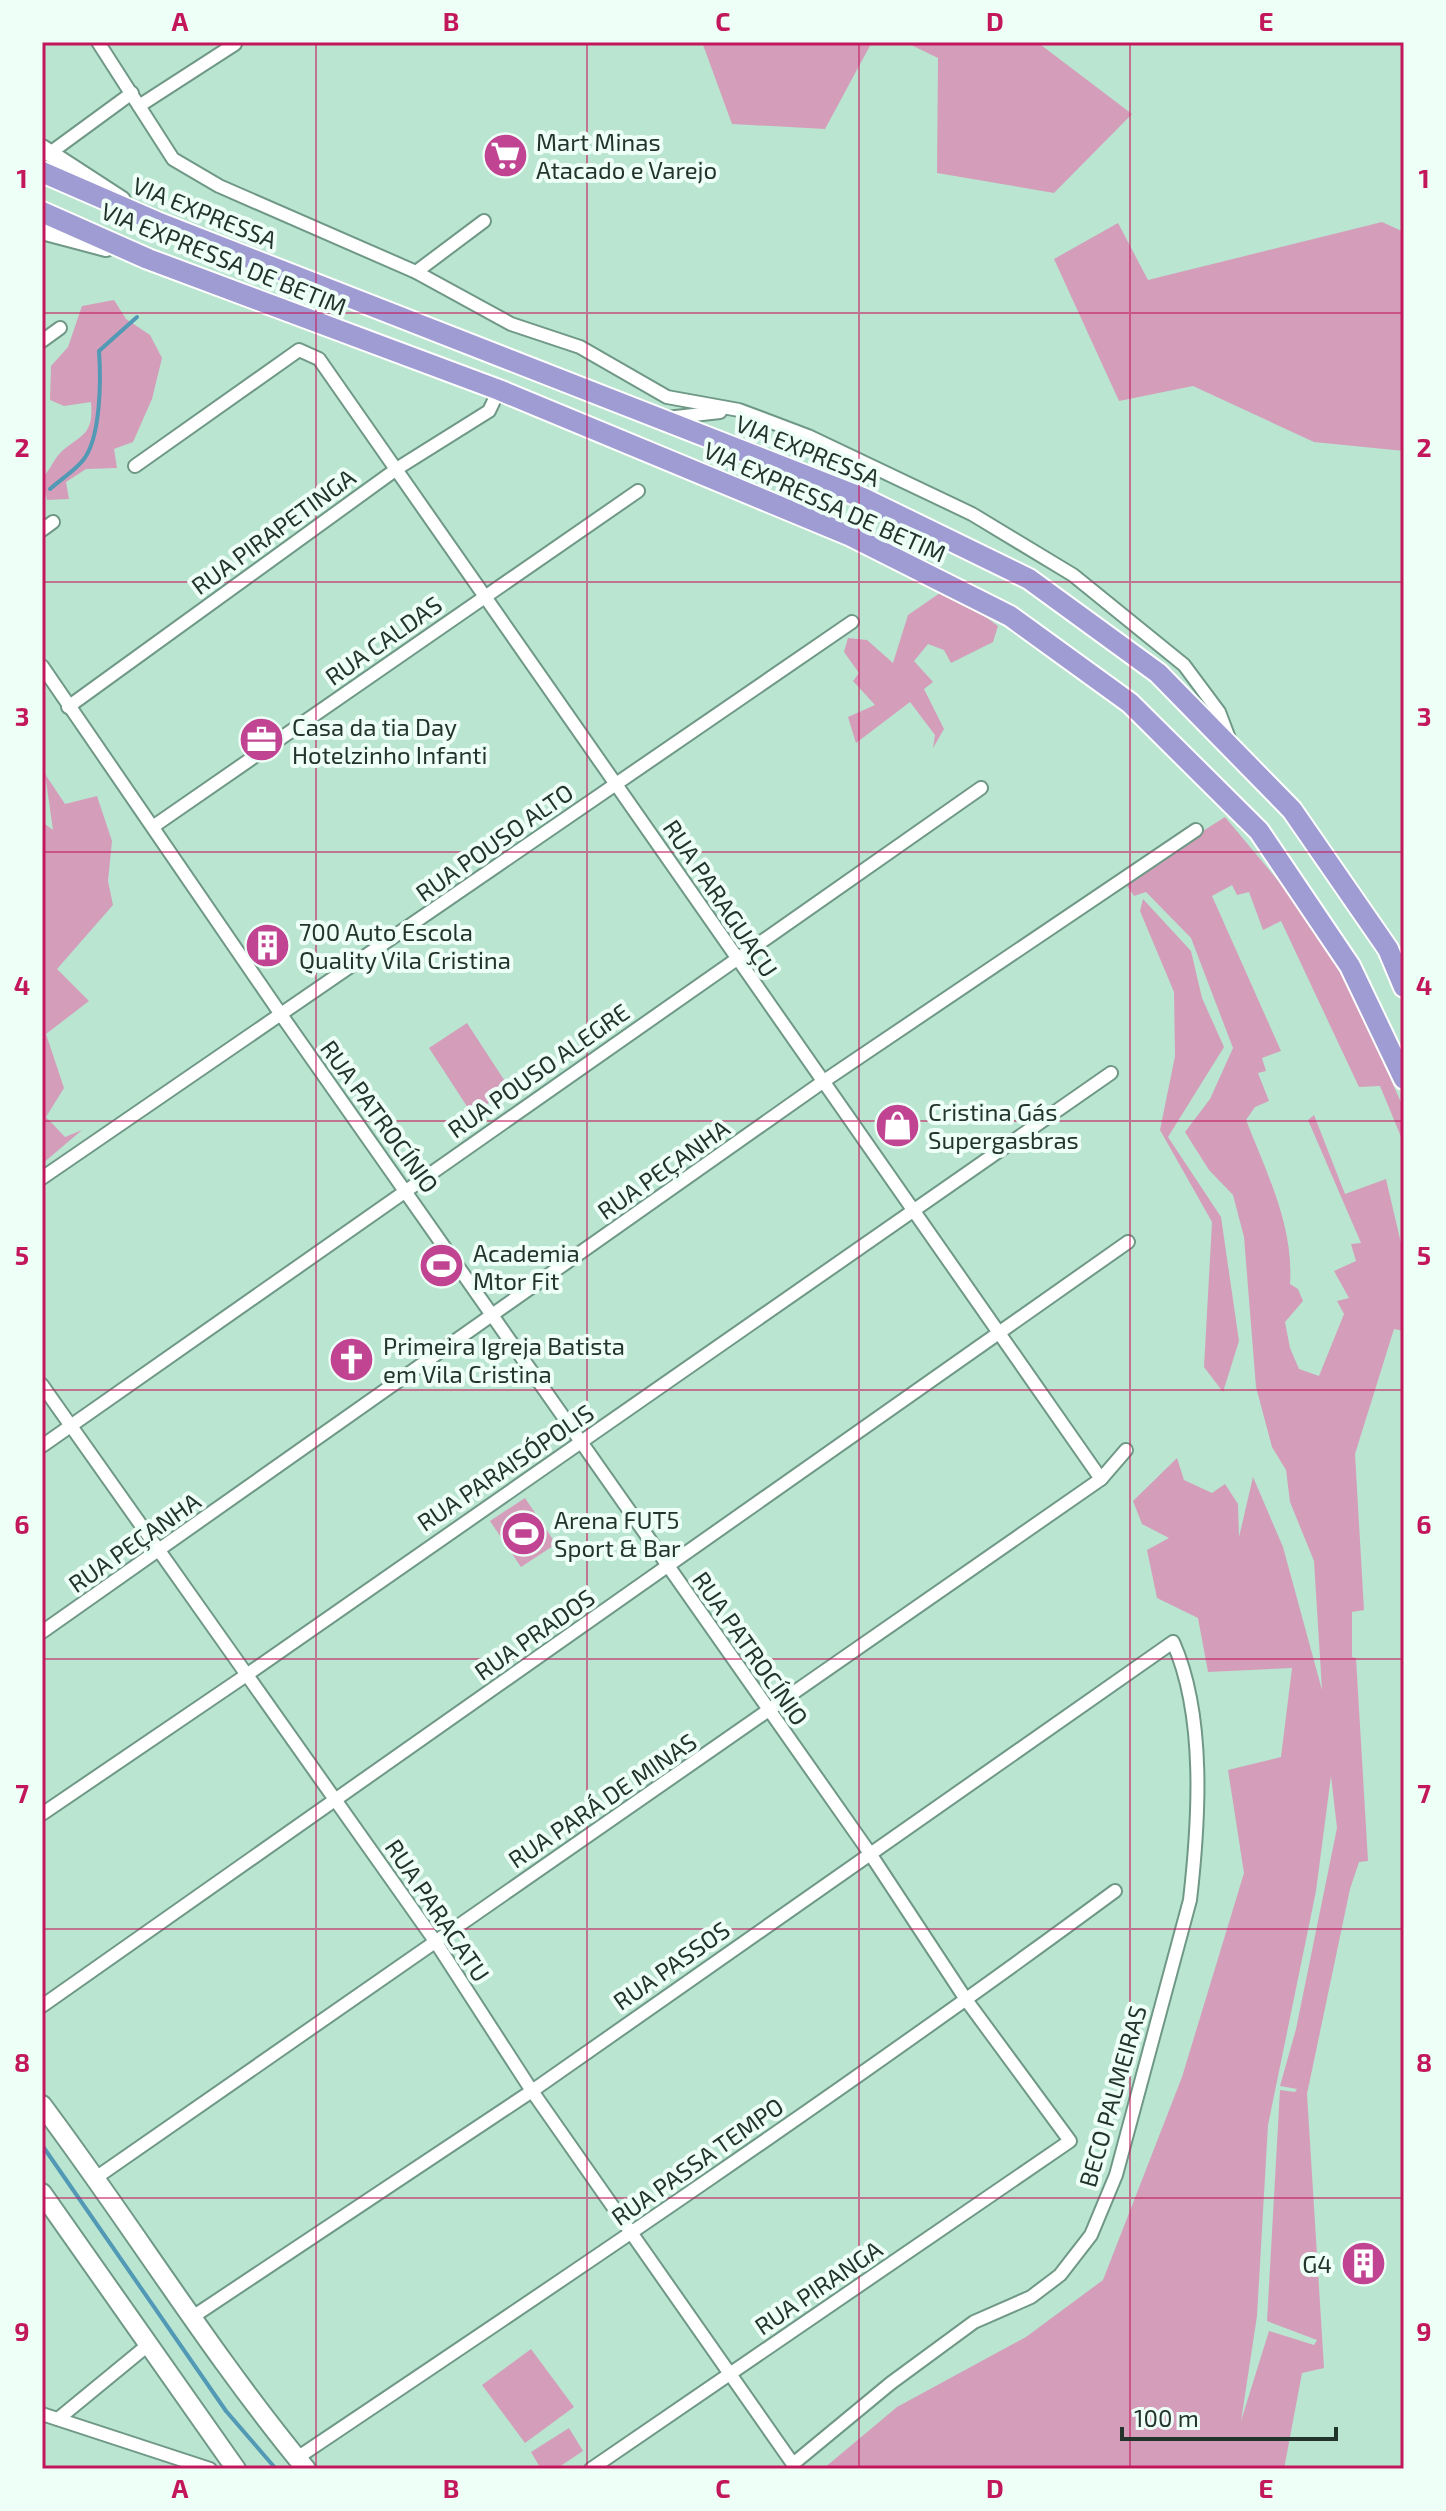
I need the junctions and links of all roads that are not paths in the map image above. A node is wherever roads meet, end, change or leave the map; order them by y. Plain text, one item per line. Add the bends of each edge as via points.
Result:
1 (98, 42) edge
2 (235, 44) edge
3 (132, 93) junction
4 (139, 106) junction
5 (45, 158) edge
6 (42, 212) edge
7 (484, 221) dead end
8 (42, 231) edge
9 (148, 259) junction
10 (416, 272) junction
11 (60, 328) dead end
12 (42, 341) edge
13 (499, 390) junction
14 (739, 410) junction
15 (660, 419) junction
16 (135, 466) dead end
17 (398, 468) junction
18 (638, 491) dead end
19 (485, 597) junction
20 (852, 622) dead end
21 (42, 666) edge
22 (68, 707) junction
23 (1232, 749) junction
24 (617, 783) junction
25 (981, 788) dead end
26 (154, 826) junction
27 (1196, 830) dead end
28 (735, 960) junction
29 (1404, 987) edge
30 (282, 1016) junction
31 (1111, 1073) dead end
32 (1404, 1079) edge
33 (824, 1081) junction
34 (42, 1178) edge
35 (406, 1189) junction
36 (913, 1210) junction
37 (1128, 1242) dead end
38 (493, 1317) junction
39 (1001, 1334) junction
40 (42, 1385) edge
41 (70, 1426) junction
42 (581, 1442) junction
43 (42, 1446) edge
44 (1126, 1450) dead end
45 (1101, 1479) junction
46 (161, 1550) junction
47 (667, 1567) junction
48 (42, 1632) edge
49 (1173, 1642) joint
50 (245, 1676) junction
51 (769, 1712) junction
52 (335, 1799) junction
53 (42, 1814) edge
54 (869, 1852) junction
55 (1115, 1891) dead end
56 (435, 1941) junction
57 (967, 2001) junction
58 (42, 2006) edge
59 (532, 2091) junction
60 (42, 2105) edge
61 (1070, 2141) joint
62 (97, 2177) junction
63 (42, 2193) edge
64 (633, 2232) junction
65 (191, 2318) junction
66 (148, 2345) junction
67 (730, 2373) junction
68 (42, 2414) edge
69 (58, 2419) junction
70 (302, 2464) edge
71 (792, 2466) edge
72 (210, 2469) edge
73 (236, 2469) edge
74 (591, 2469) edge

1 - 3 street
2 - 4 street
3 - 4 street
3 - 5 street
4 - 10 street via 173,159 219,186
5 - 15 highway, VIA EXPRESSA via 157,222
6 - 9 highway, VIA EXPRESSA DE BETIM
7 - 10 street
8 - 9 street
9 - 13 highway, VIA EXPRESSA DE BETIM
10 - 14 street via 502,319 580,347 667,397
11 - 12 street
13 - 17 street, RUA PIRAPETINGA via 489,411
13 - 32 highway, VIA EXPRESSA DE BETIM via 851,536 1010,616 1130,703 1259,831 1350,966
14 - 15 street
14 - 23 street via 808,436 972,514 1073,575 1203,684
15 - 23 highway, VIA EXPRESSA via 863,498 1029,579 1158,673
16 - 17 street, RUA PARAGUAÇU via 299,350 319,359
17 - 19 street, RUA PARAGUAÇU
17 - 22 street, RUA PIRAPETINGA
18 - 19 street, RUA CALDAS
19 - 24 street, RUA PARAGUAÇU
19 - 26 street, RUA CALDAS
20 - 24 street, RUA POUSO ALTO
21 - 22 street, RUA PATROCÍNIO
22 - 26 street, RUA PATROCÍNIO
23 - 29 highway, VIA EXPRESSA via 1292,810 1388,949
24 - 28 street, RUA PARAGUAÇU
24 - 30 street, RUA POUSO ALTO
25 - 28 street, RUA POUSO ALEGRE
26 - 30 street, RUA PATROCÍNIO
27 - 33 street, RUA PEÇANHA
28 - 33 street, RUA PARAGUAÇU
28 - 35 street, RUA POUSO ALEGRE
30 - 34 street, RUA POUSO ALTO
30 - 35 street, RUA PATROCÍNIO
31 - 36 street, RUA PARAISÓPOLIS
33 - 36 street, RUA PARAGUAÇU
33 - 38 street, RUA PEÇANHA
35 - 38 street, RUA PATROCÍNIO
35 - 41 street, RUA POUSO ALEGRE
36 - 39 street, RUA PARAGUAÇU
36 - 42 street, RUA PARAISÓPOLIS
37 - 39 street, RUA PRADOS
38 - 42 street, RUA PATROCÍNIO
38 - 46 street, RUA PEÇANHA
39 - 45 street, RUA PARAGUAÇU
39 - 47 street, RUA PRADOS
40 - 41 street, RUA PARACATU
41 - 43 street, RUA POUSO ALEGRE
41 - 46 street, RUA PARACATU
42 - 47 street, RUA PATROCÍNIO
42 - 50 street, RUA PARAISÓPOLIS
44 - 45 street, RUA PARÁ DE MINAS
45 - 51 street, RUA PARÁ DE MINAS
46 - 48 street, RUA PEÇANHA
46 - 50 street, RUA PARACATU
47 - 51 street, RUA PATROCÍNIO
47 - 52 street, RUA PRADOS
49 - 54 street, RUA PASSOS
49 - 71 street, BECO PALMEIRAS via 1186,1671 1195,1736 1190,1900 1116,2175 1091,2235 1051,2282 1031,2297 974,2322
50 - 52 street, RUA PARACATU
50 - 53 street, RUA PARAISÓPOLIS
51 - 54 street, RUA PATROCÍNIO
51 - 56 street, RUA PARÁ DE MINAS
52 - 56 street, RUA PARACATU
52 - 58 street, RUA PRADOS
54 - 57 street, RUA PATROCÍNIO
54 - 59 street, RUA PASSOS
55 - 57 street, RUA PASSA TEMPO
56 - 59 street, RUA PARACATU
56 - 62 street, RUA PARÁ DE MINAS
57 - 61 street, RUA PATROCÍNIO
57 - 64 street, RUA PASSA TEMPO
59 - 64 street, RUA PARACATU
59 - 65 street, RUA PASSOS
60 - 62 main road
61 - 67 street, RUA PIRANGA
62 - 65 main road
63 - 66 main road
64 - 67 street, RUA PARACATU
64 - 70 street, RUA PASSA TEMPO
65 - 70 main road
66 - 69 street
66 - 73 main road
67 - 71 street, RUA PARACATU
67 - 74 street, RUA PIRANGA
68 - 69 street
69 - 72 street

